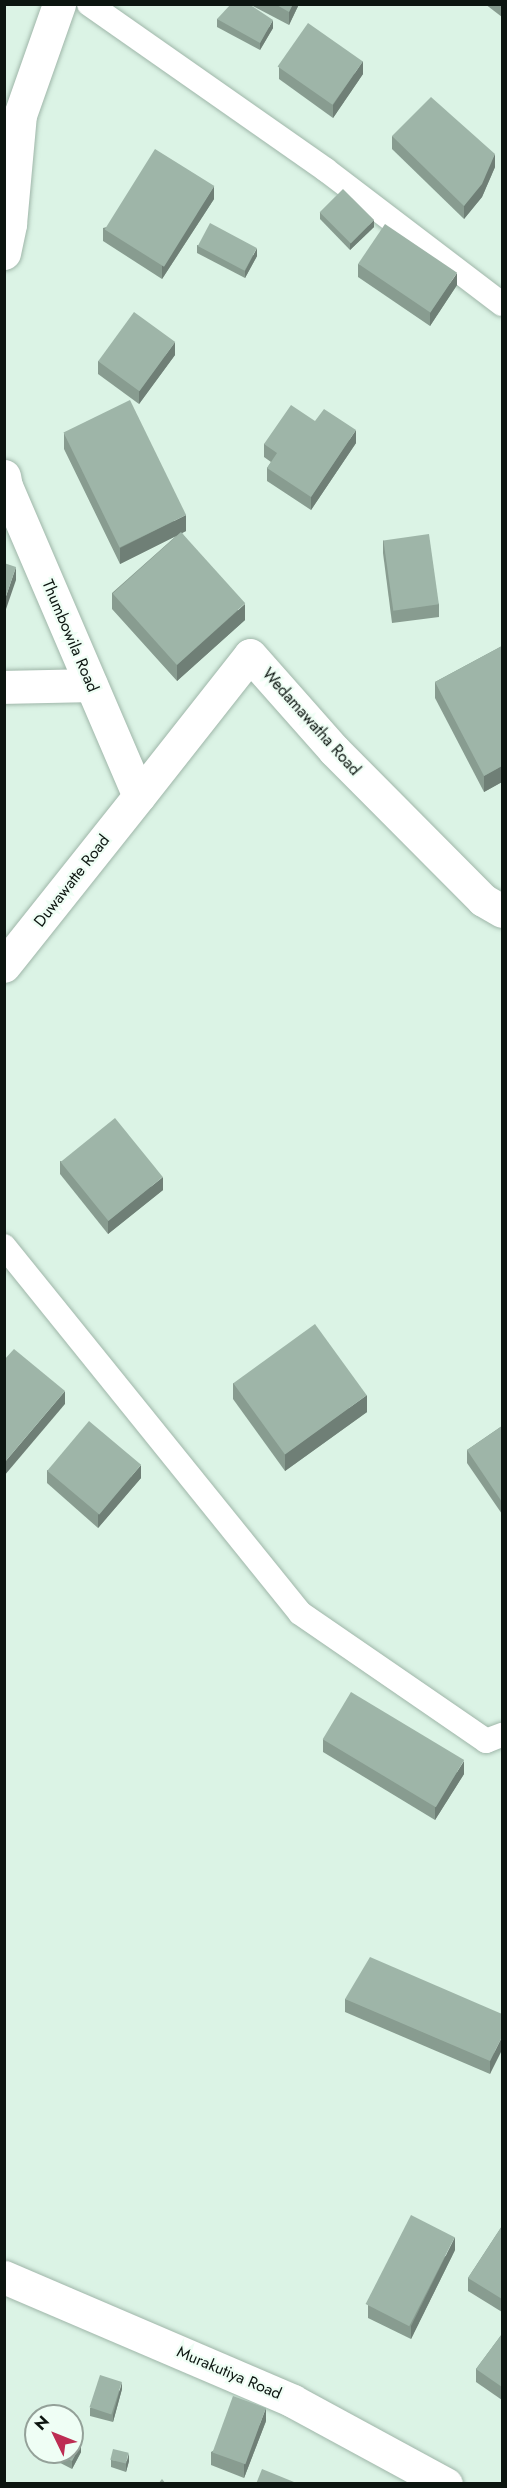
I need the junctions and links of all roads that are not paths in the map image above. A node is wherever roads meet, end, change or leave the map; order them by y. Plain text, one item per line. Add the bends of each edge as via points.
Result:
1 (59, 4) edge
2 (89, 4) edge
3 (4, 253) edge
4 (502, 303) edge
5 (4, 476) edge
6 (91, 685) junction
7 (4, 687) edge
8 (139, 796) junction
9 (502, 911) edge
10 (4, 966) edge
11 (4, 1246) edge
12 (502, 1735) edge
13 (4, 2277) edge
14 (446, 2484) edge

1 - 3 street via 21,115
2 - 4 lane via 326,170
5 - 6 street, Thumbowila Road
6 - 7 street
6 - 8 street, Thumbowila Road
8 - 9 street, Wedamawatha Road via 250,655 334,750 483,900
8 - 10 street, Duwawatte Road
11 - 12 lane via 300,1613 486,1741
13 - 14 street, Murakutiya Road via 293,2401

